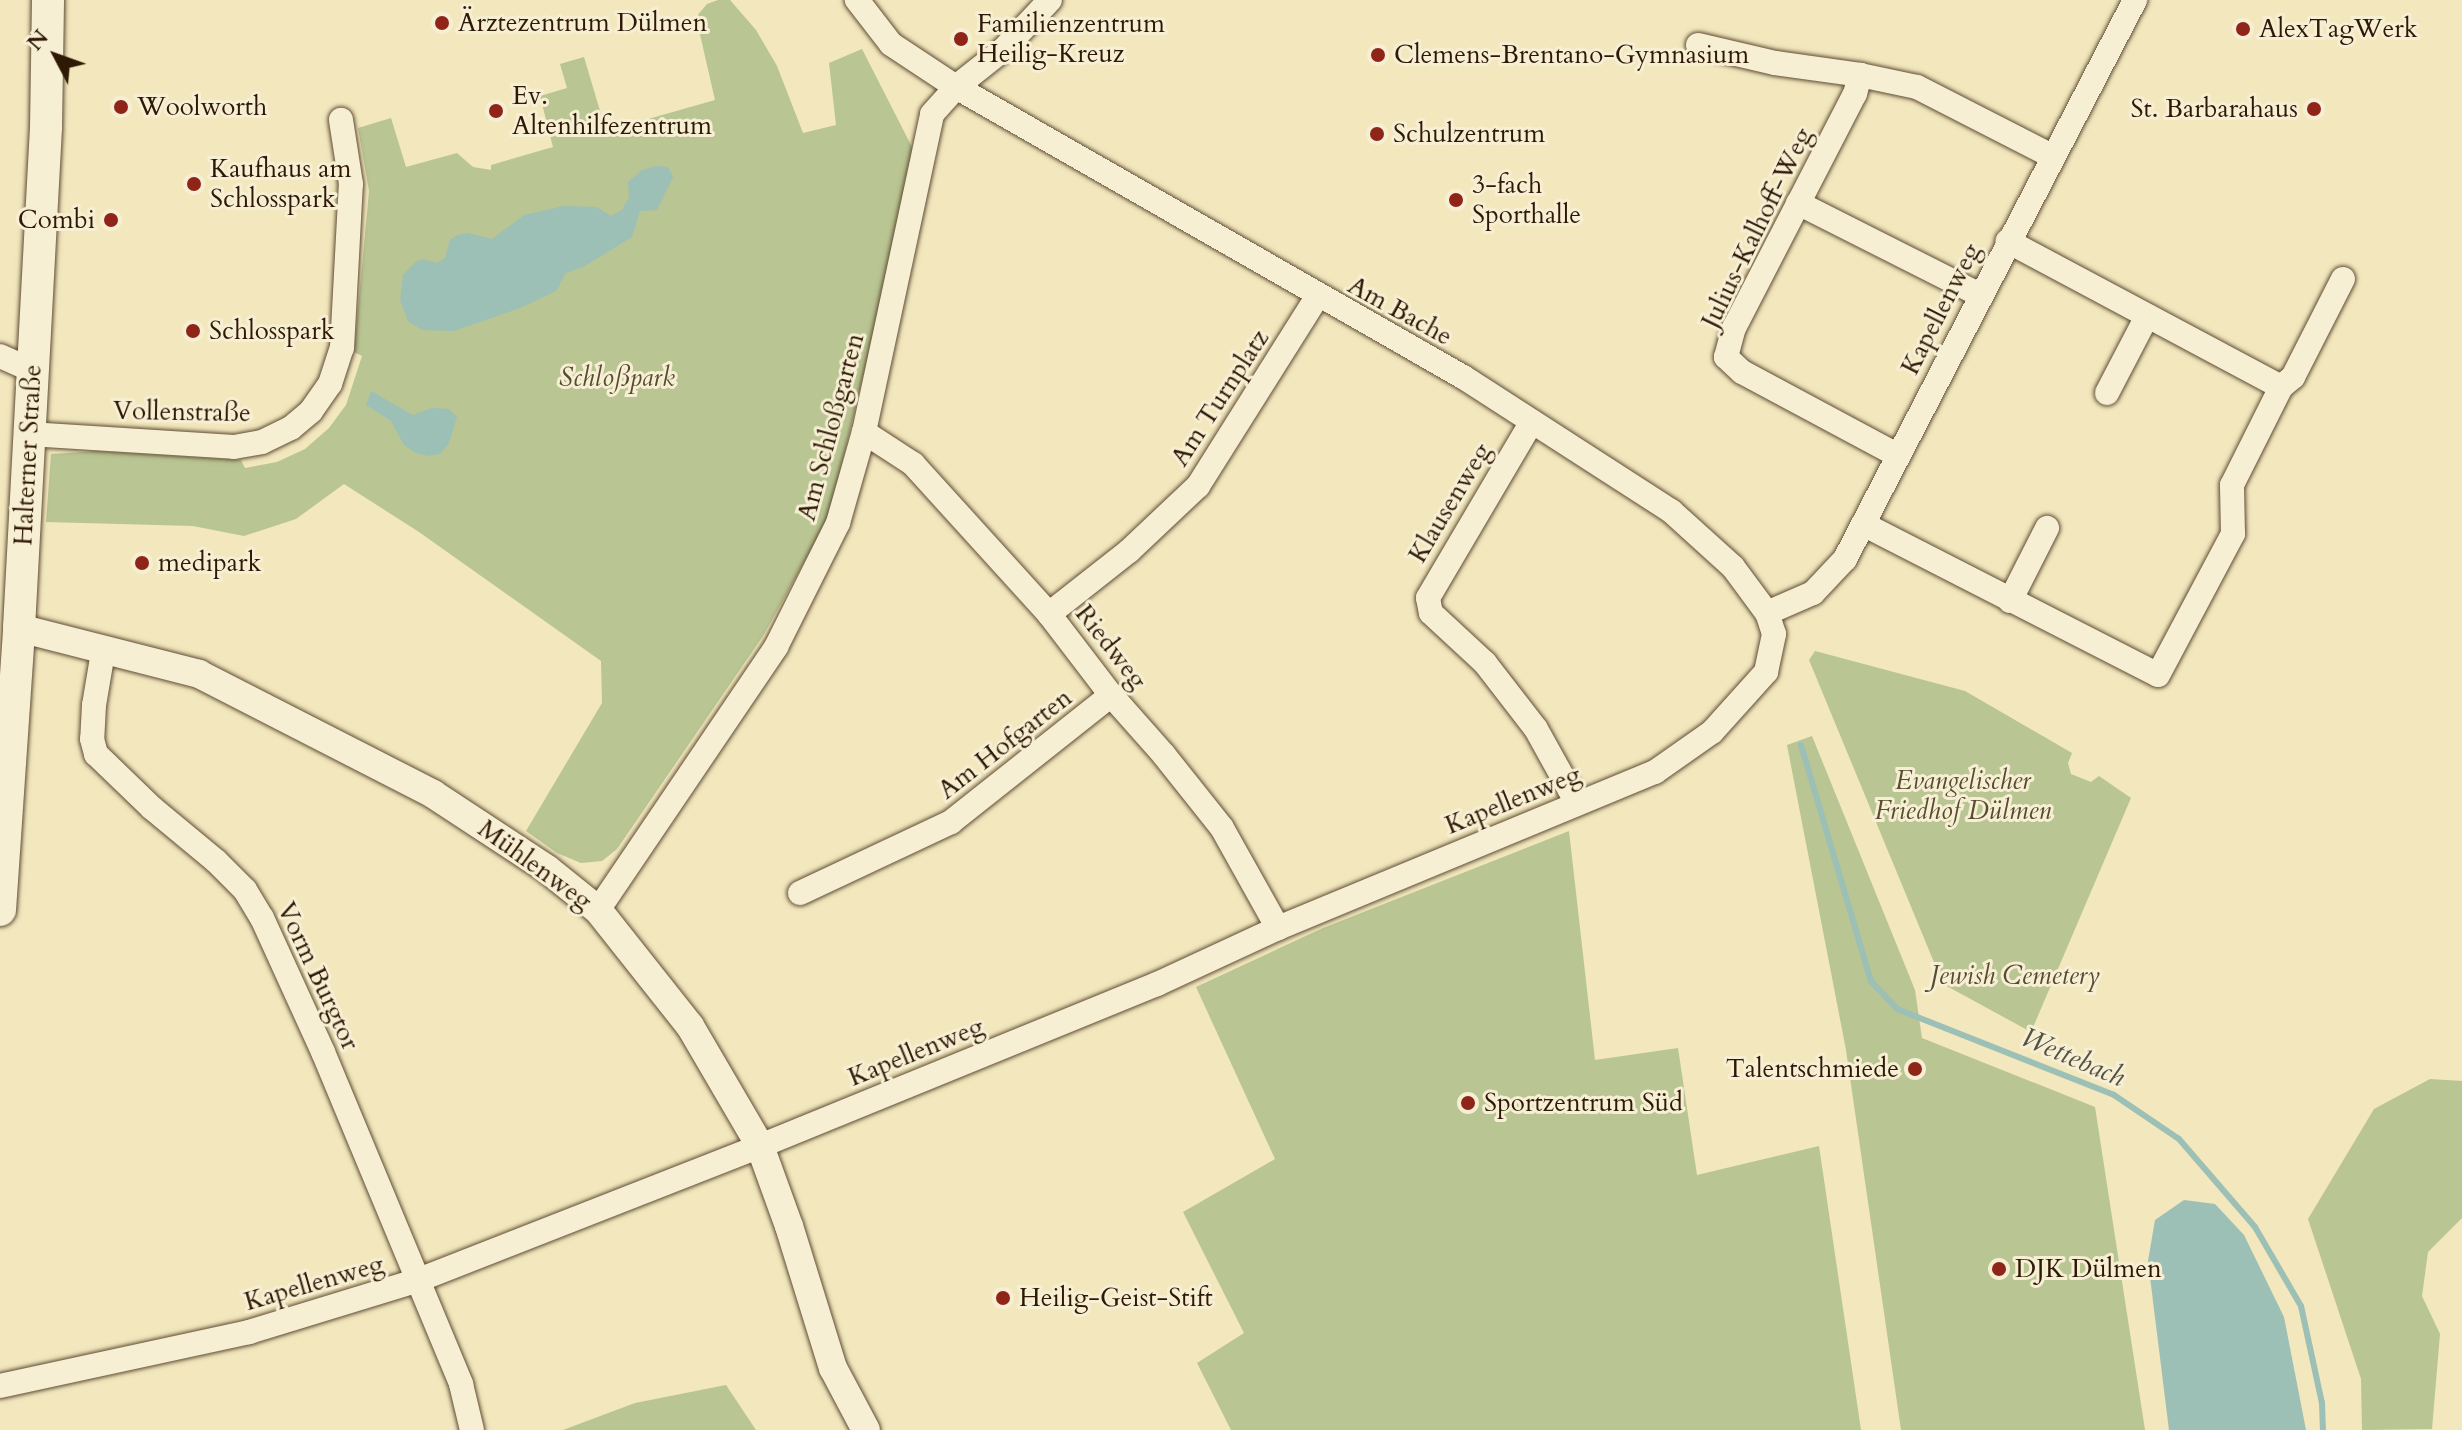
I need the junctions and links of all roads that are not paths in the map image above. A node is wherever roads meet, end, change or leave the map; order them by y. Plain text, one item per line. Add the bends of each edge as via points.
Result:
1 (48, 0) edge
2 (857, 0) edge
3 (1050, 0) edge
4 (2135, 0) edge
5 (1698, 45) dead end
6 (1860, 75) junction
7 (956, 87) junction
8 (341, 120) dead end
9 (2052, 156) junction
10 (1798, 203) junction
11 (2007, 241) junction
12 (2343, 279) dead end
13 (1980, 295) junction
14 (1317, 297) junction
15 (2147, 316) junction
16 (0, 356) edge
17 (32, 370) junction
18 (2281, 387) junction
19 (2107, 393) dead end
20 (1531, 423) junction
21 (864, 432) junction
22 (29, 434) junction
23 (1897, 455) junction
24 (1863, 524) junction
25 (2047, 528) dead end
26 (2010, 601) junction
27 (1049, 614) junction
28 (1770, 624) junction
29 (10, 625) edge
30 (103, 652) junction
31 (1111, 695) junction
32 (1577, 803) junction
33 (800, 893) dead end
34 (0, 910) edge
35 (598, 910) junction
36 (1278, 928) junction
37 (760, 1146) junction
38 (416, 1281) junction
39 (0, 1386) edge
40 (472, 1430) edge
41 (866, 1430) edge

1 - 17 main road, Halterner Straße
2 - 7 street via 891,44
3 - 7 street, Am Schloßgarten via 1004,49
4 - 9 street, Kapellenweg
5 - 6 street
6 - 9 street via 1917,87
6 - 10 street, Julius-Kalhoff-Weg
7 - 14 street, Am Bache
7 - 21 street, Am Schloßgarten via 932,114
8 - 22 street, Vollenstraße via 351,184 342,348 330,384 311,411 262,442 234,447
9 - 11 street, Kapellenweg
10 - 13 street
10 - 23 street, Julius-Kalhoff-Weg via 1734,328 1726,357 1742,372
11 - 13 street, Kapellenweg
11 - 15 street
12 - 18 street via 2293,377
13 - 23 street, Kapellenweg
14 - 20 street, Am Bache via 1463,377
14 - 27 street, Am Turnplatz via 1198,486 1129,551
15 - 18 street
15 - 19 street
16 - 17 street
17 - 22 main road, Halterner Straße
18 - 26 street via 2232,485 2233,534 2158,675
20 - 28 street, Am Bache via 1671,511 1733,567
20 - 32 street, Klausenweg via 1428,598 1431,613 1485,663 1536,729
21 - 27 street, Riedweg via 913,464
21 - 35 street, Am Schloßgarten via 838,523 776,647
22 - 29 main road, Halterner Straße
23 - 24 street, Kapellenweg
24 - 26 street
24 - 28 street, Kapellenweg via 1845,559 1813,593
25 - 26 street
27 - 31 street, Riedweg
28 - 32 street, Kapellenweg via 1766,672 1712,732 1655,772
29 - 30 street, Mühlenweg
29 - 34 main road, Halterner Straße
30 - 35 street, Mühlenweg via 199,674 321,735 433,794 547,869
30 - 38 street, Vorm Burgtor via 94,705 96,754 245,890 323,1052
31 - 33 street, Am Hofgarten via 951,822
31 - 36 street, Riedweg via 1222,828
32 - 36 street, Kapellenweg
35 - 37 street, Mühlenweg via 690,1026
36 - 37 street, Kapellenweg via 1157,984
37 - 38 street, Kapellenweg
37 - 41 street, Mühlenweg via 833,1368
38 - 39 street, Kapellenweg via 249,1332
38 - 40 street via 461,1384

